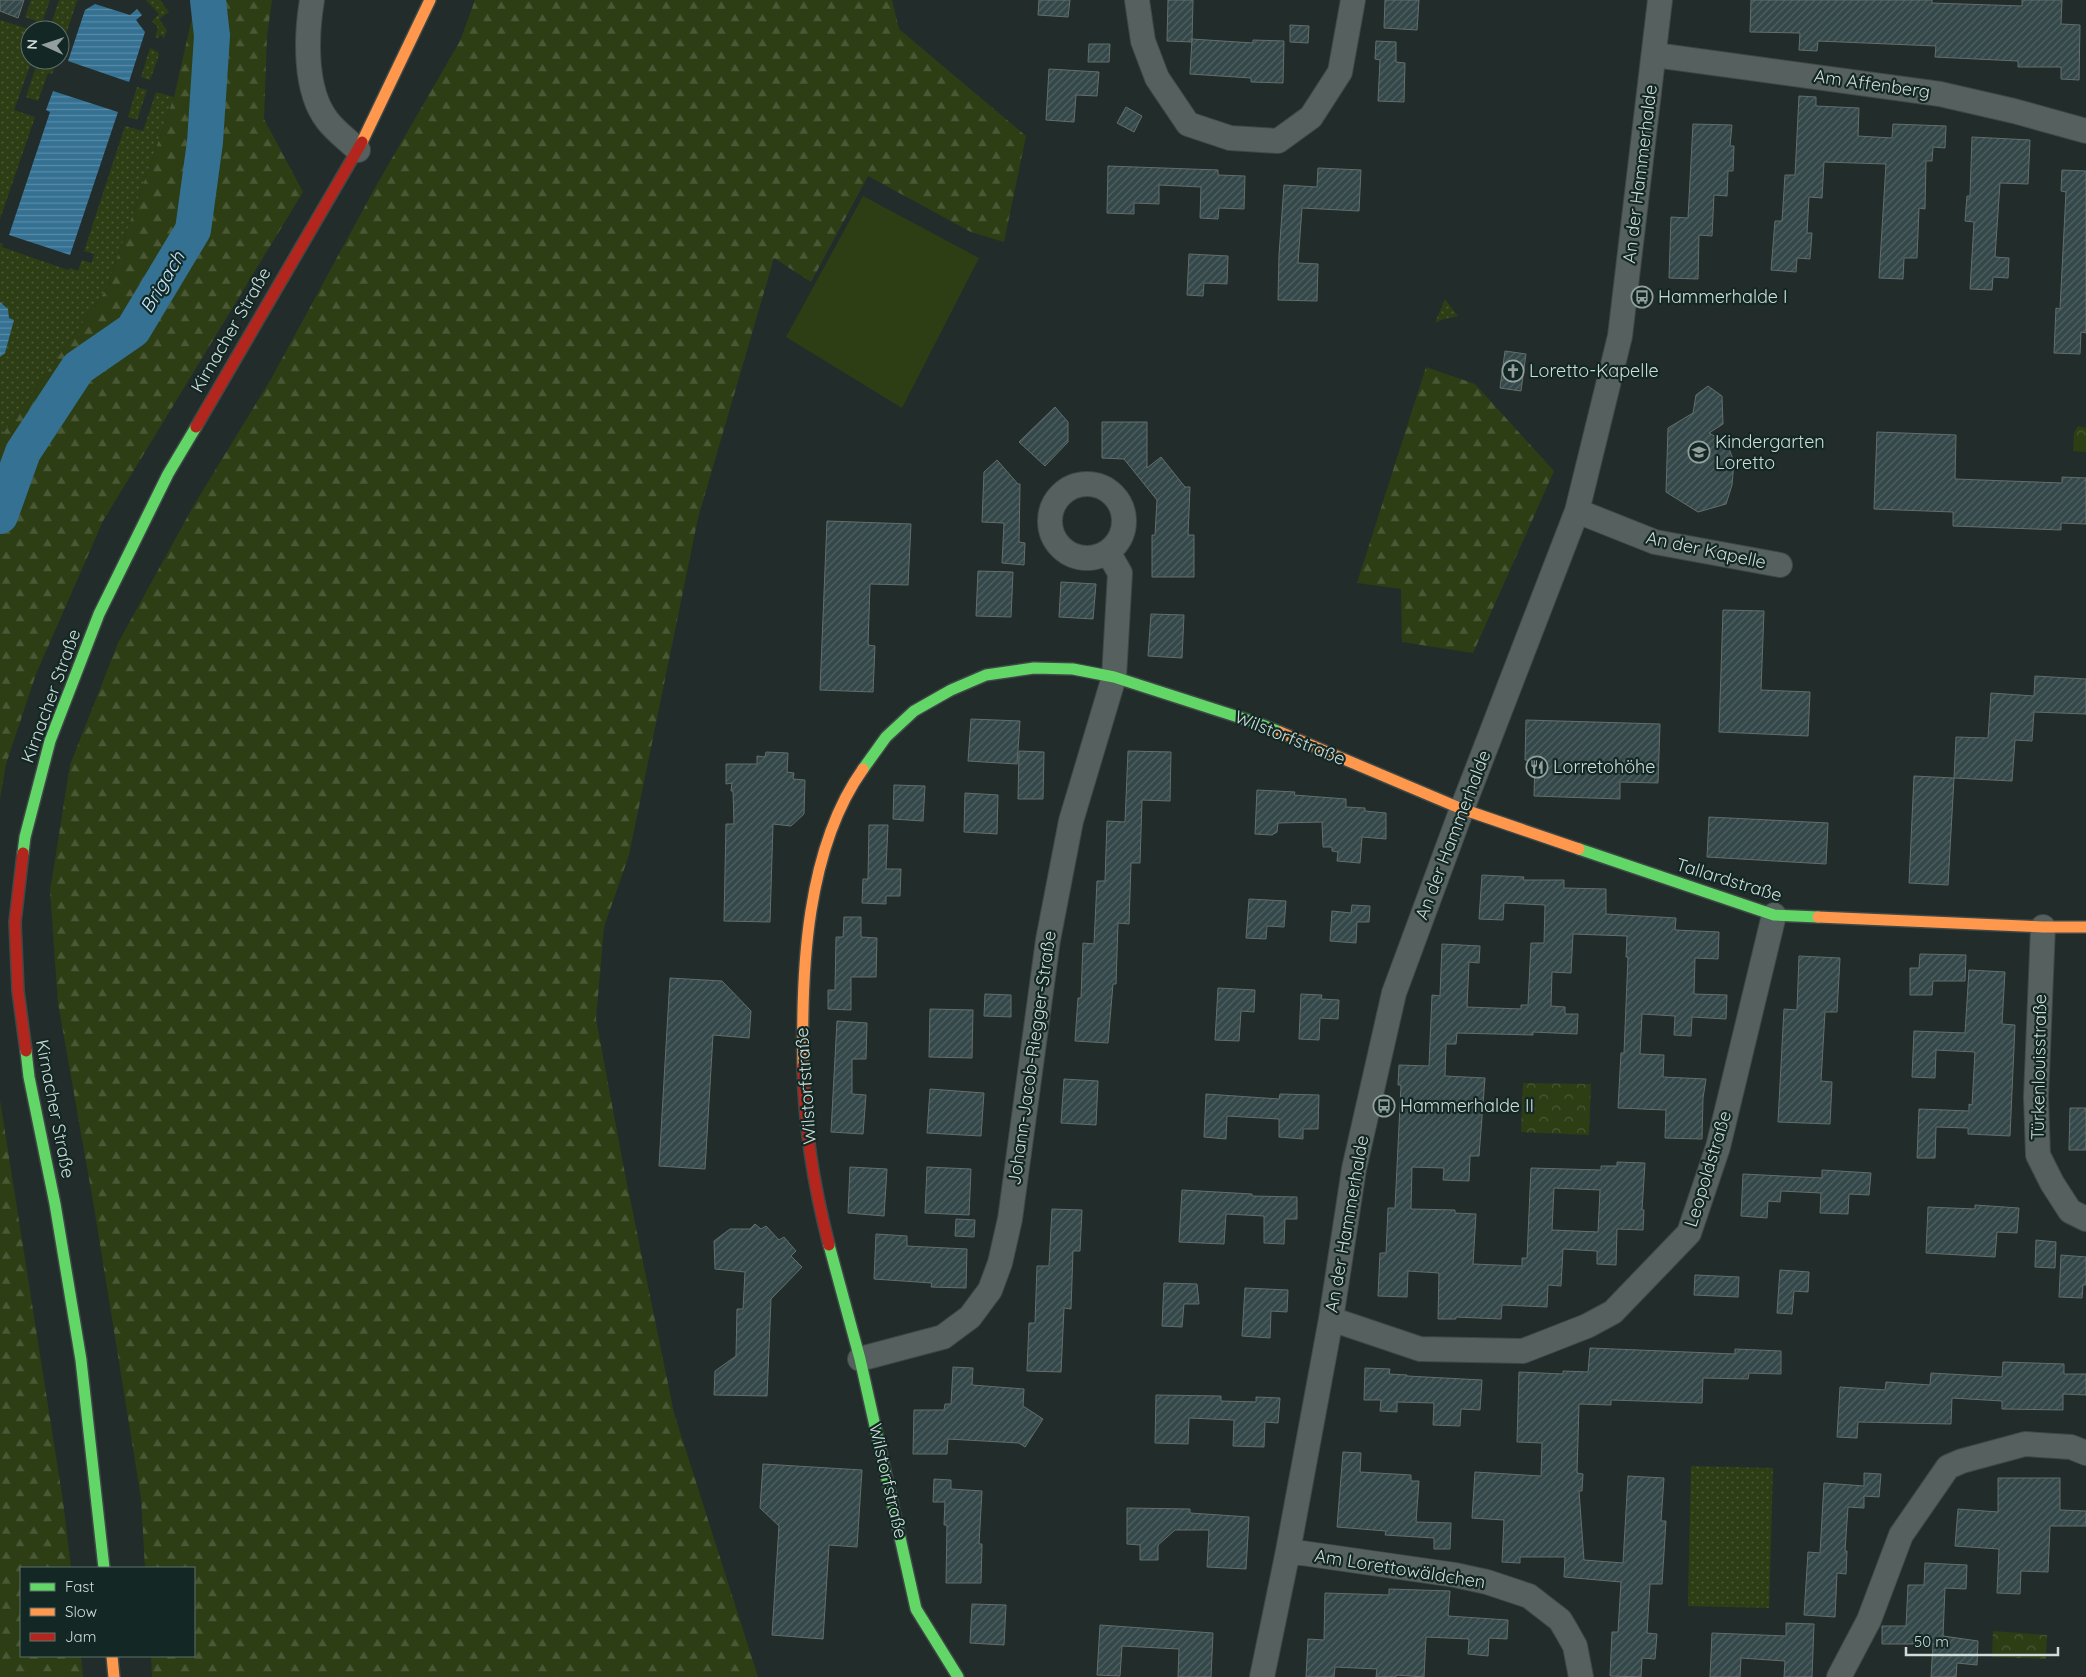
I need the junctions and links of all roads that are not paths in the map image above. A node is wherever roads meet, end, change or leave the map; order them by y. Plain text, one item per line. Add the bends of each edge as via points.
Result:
1 (312, 0) edge
2 (430, 0) edge
3 (1138, 0) edge
4 (1353, 0) edge
5 (1660, 0) edge
6 (1655, 55) junction
7 (2086, 131) edge
8 (358, 150) junction
9 (1577, 511) junction
10 (1108, 552) dead end
11 (1780, 566) dead end
12 (1114, 677) junction
13 (1462, 809) junction
14 (1774, 915) junction
15 (2043, 927) junction
16 (2086, 927) edge
17 (2086, 1219) edge
18 (1331, 1319) junction
19 (860, 1359) junction
20 (2086, 1453) edge
21 (1288, 1551) junction
22 (104, 1567) edge
23 (112, 1657) edge
24 (114, 1677) edge
25 (958, 1677) edge
26 (1262, 1677) edge
27 (1581, 1677) edge
28 (1839, 1677) edge

1 - 8 street via 308,57 313,94 327,120
2 - 8 street, Kirnacher Straße
3 - 4 street via 1143,41 1157,78 1188,124 1230,138 1278,141 1311,117 1340,72
5 - 6 street, An der Hammerhalde
6 - 7 street, Am Affenberg via 1940,94
6 - 9 street, An der Hammerhalde via 1620,336
8 - 22 street, Kirnacher Straße via 168,474 108,597 50,741 25,837 15,922 18,991 29,1077 56,1204 81,1360
9 - 11 street, An der Kapelle via 1656,542
9 - 13 street, An der Hammerhalde
10 - 12 street via 1120,573
12 - 13 street, Wilstorfstraße via 1260,724
12 - 19 street, Johann-Jacob-Riegger-Straße via 1068,839 1048,940 1010,1219 990,1290 970,1317 943,1337
12 - 19 street, Wilstorfstraße via 1073,669 1034,668 986,675 951,690 914,711 886,737 852,785 832,832 816,884 806,944 803,1080 810,1149 822,1216
13 - 14 street, Tallardstraße
13 - 18 street, An der Hammerhalde via 1394,993 1354,1169
14 - 15 street, Tallardstraße
14 - 18 street, Leopoldstraße via 1718,1147 1689,1233 1613,1312 1587,1326 1523,1351 1420,1349
15 - 16 street, Tallardstraße
15 - 17 street, Türkenlouisstraße via 2036,1098 2038,1155 2070,1211
18 - 21 street, An der Hammerhalde
19 - 25 street, Wilstorfstraße via 916,1609
20 - 28 street via 2071,1447 2025,1444 1948,1467 1901,1535 1868,1620
21 - 26 street, An der Hammerhalde
21 - 27 street, Am Lorettowäldchen via 1455,1575 1530,1596 1560,1620 1575,1646
23 - 24 street

